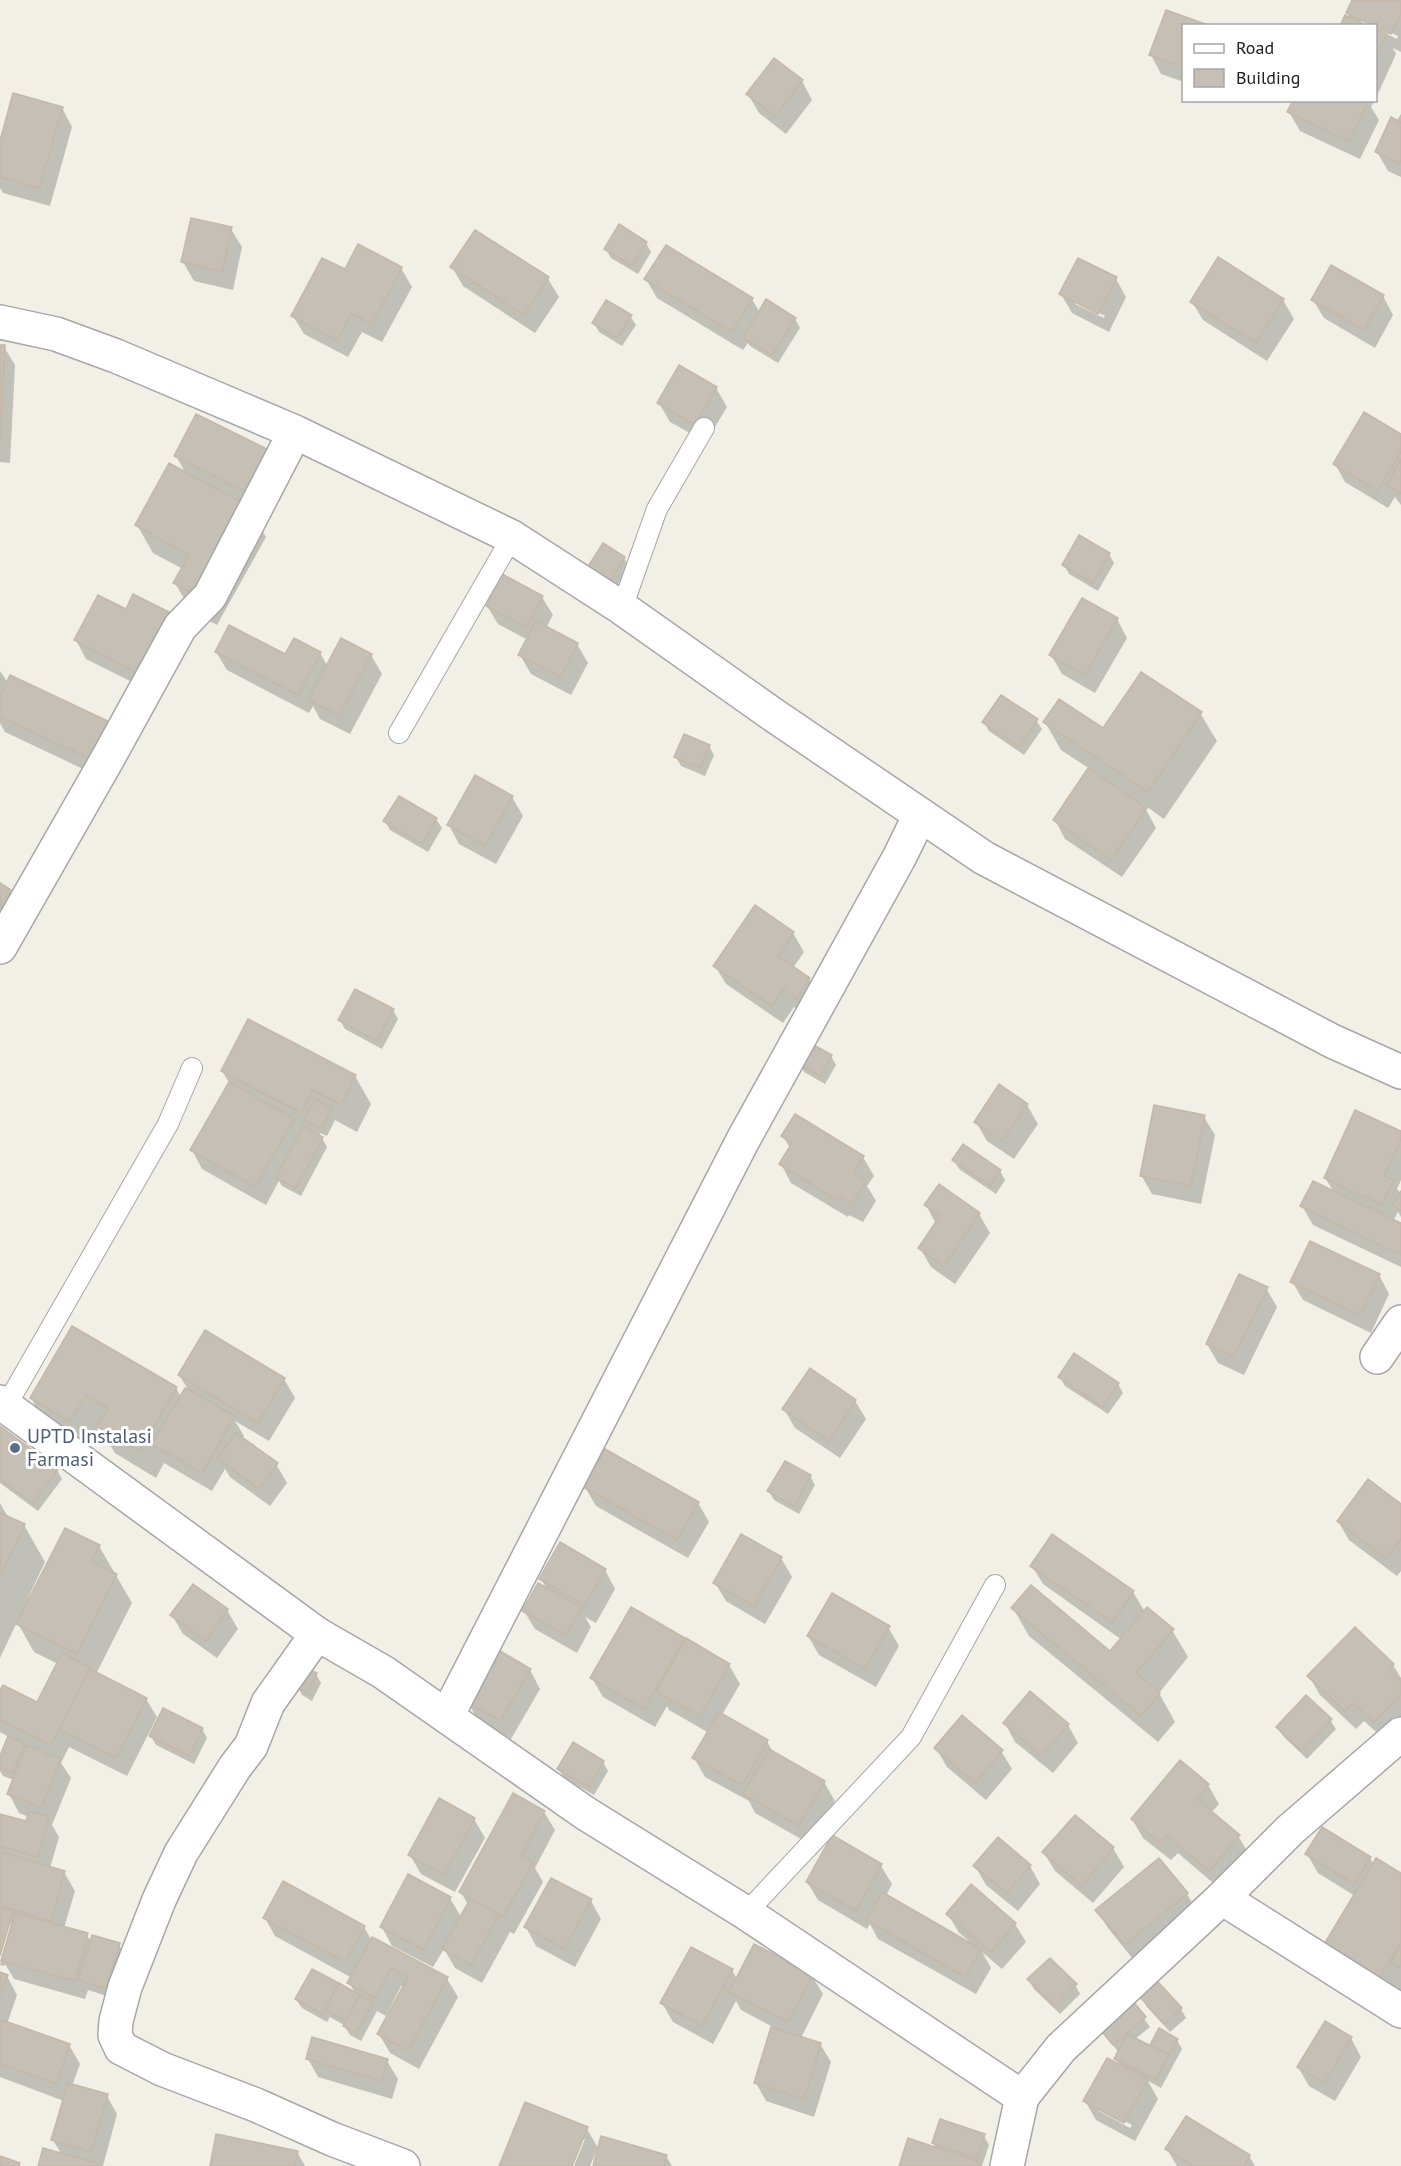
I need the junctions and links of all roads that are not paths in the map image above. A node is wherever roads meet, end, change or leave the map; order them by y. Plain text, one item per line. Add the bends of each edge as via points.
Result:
1 (0, 322) edge
2 (704, 428) dead end
3 (295, 432) junction
4 (512, 537) junction
5 (622, 608) junction
6 (399, 733) dead end
7 (920, 814) junction
8 (0, 947) edge
9 (192, 1068) dead end
10 (1401, 1072) edge
11 (1401, 1322) edge
12 (1377, 1357) dead end
13 (3, 1404) edge
14 (995, 1585) dead end
15 (317, 1634) junction
16 (447, 1716) junction
17 (1401, 1734) edge
18 (1222, 1898) junction
19 (746, 1913) junction
20 (1401, 2011) edge
21 (1022, 2097) junction
22 (403, 2166) edge
23 (1007, 2166) edge

1 - 3 street via 56,334 116,356
2 - 5 lane via 657,509
3 - 4 street
3 - 8 street via 210,596 180,627
4 - 5 street
4 - 6 lane
5 - 7 street
7 - 10 street via 984,858 1332,1041
7 - 16 street via 743,1140
9 - 13 lane via 168,1124
11 - 12 street
13 - 15 street
14 - 19 lane via 911,1737
15 - 16 street via 383,1672
15 - 22 street via 268,1703 251,1746 181,1853 125,1987 115,2035 121,2048 162,2069
16 - 19 street via 585,1813
17 - 18 street via 1290,1830
18 - 20 street
18 - 21 street via 1061,2048
19 - 21 street
21 - 23 street

